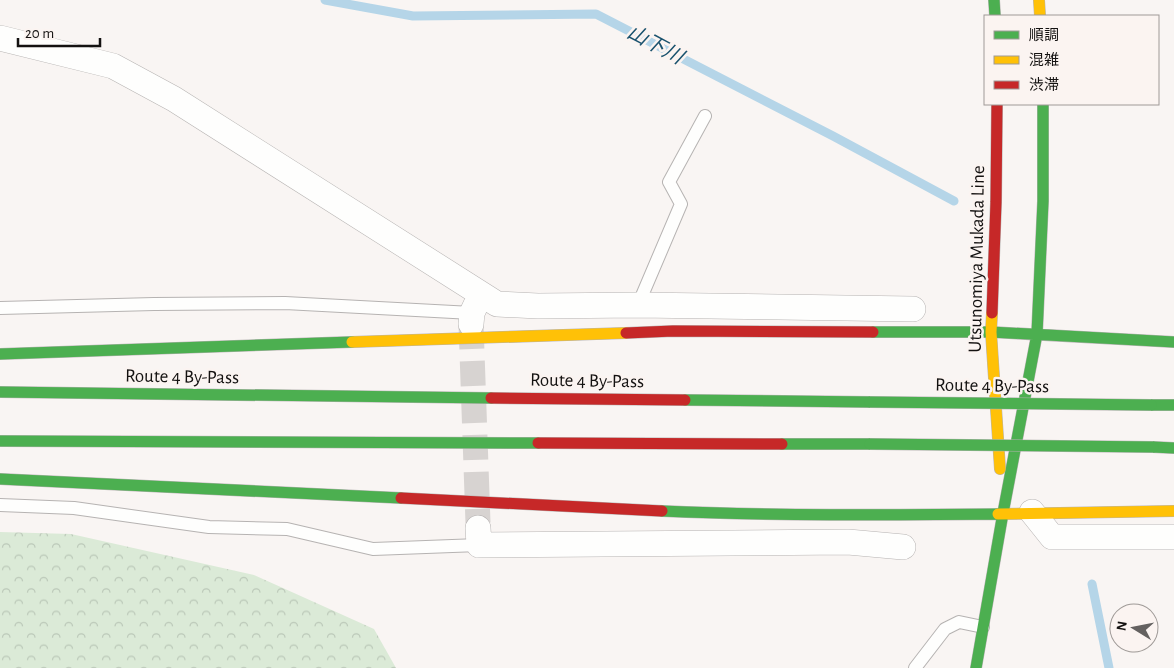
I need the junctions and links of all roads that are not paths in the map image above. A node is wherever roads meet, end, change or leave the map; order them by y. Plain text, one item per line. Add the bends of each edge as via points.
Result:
1 (994, 0) edge
2 (1039, 0) edge
3 (995, 15) edge
4 (1040, 15) edge
5 (0, 38) edge
6 (997, 105) edge
7 (1043, 105) edge
8 (705, 116) dead end
9 (638, 305) junction
10 (0, 308) edge
11 (913, 309) dead end
12 (475, 310) junction
13 (991, 332) junction
14 (1037, 334) junction
15 (1174, 342) edge
16 (0, 354) edge
17 (0, 392) edge
18 (1174, 405) edge
19 (0, 442) edge
20 (1174, 448) edge
21 (0, 479) edge
22 (0, 505) edge
23 (1174, 511) edge
24 (1004, 512) junction
25 (1032, 512) junction
26 (479, 536) joint
27 (1174, 537) edge
28 (902, 547) dead end
29 (983, 627) junction
30 (915, 668) edge
31 (976, 668) edge

1 - 3 main road
2 - 4 main road
5 - 12 street via 113,66 174,99
6 - 13 main road, Utsunomiya Mukada Line
7 - 14 main road via 1043,201
8 - 9 lane via 669,182 681,204
9 - 11 street
9 - 12 street via 497,304
10 - 12 lane via 285,303
13 - 14 main road
13 - 16 main road via 673,331
13 - 24 main road, Utsunomiya Mukada Line
14 - 15 main road
14 - 24 main road
17 - 18 main road, Route 4 By-Pass, bridge
19 - 20 main road, bridge
21 - 24 main road via 735,514
22 - 26 lane via 74,508 209,526 287,529 373,549
23 - 25 main road
24 - 25 main road
24 - 29 main road
25 - 27 street via 1052,536
26 - 28 street via 848,542
29 - 30 lane via 959,622 945,629
29 - 31 main road

